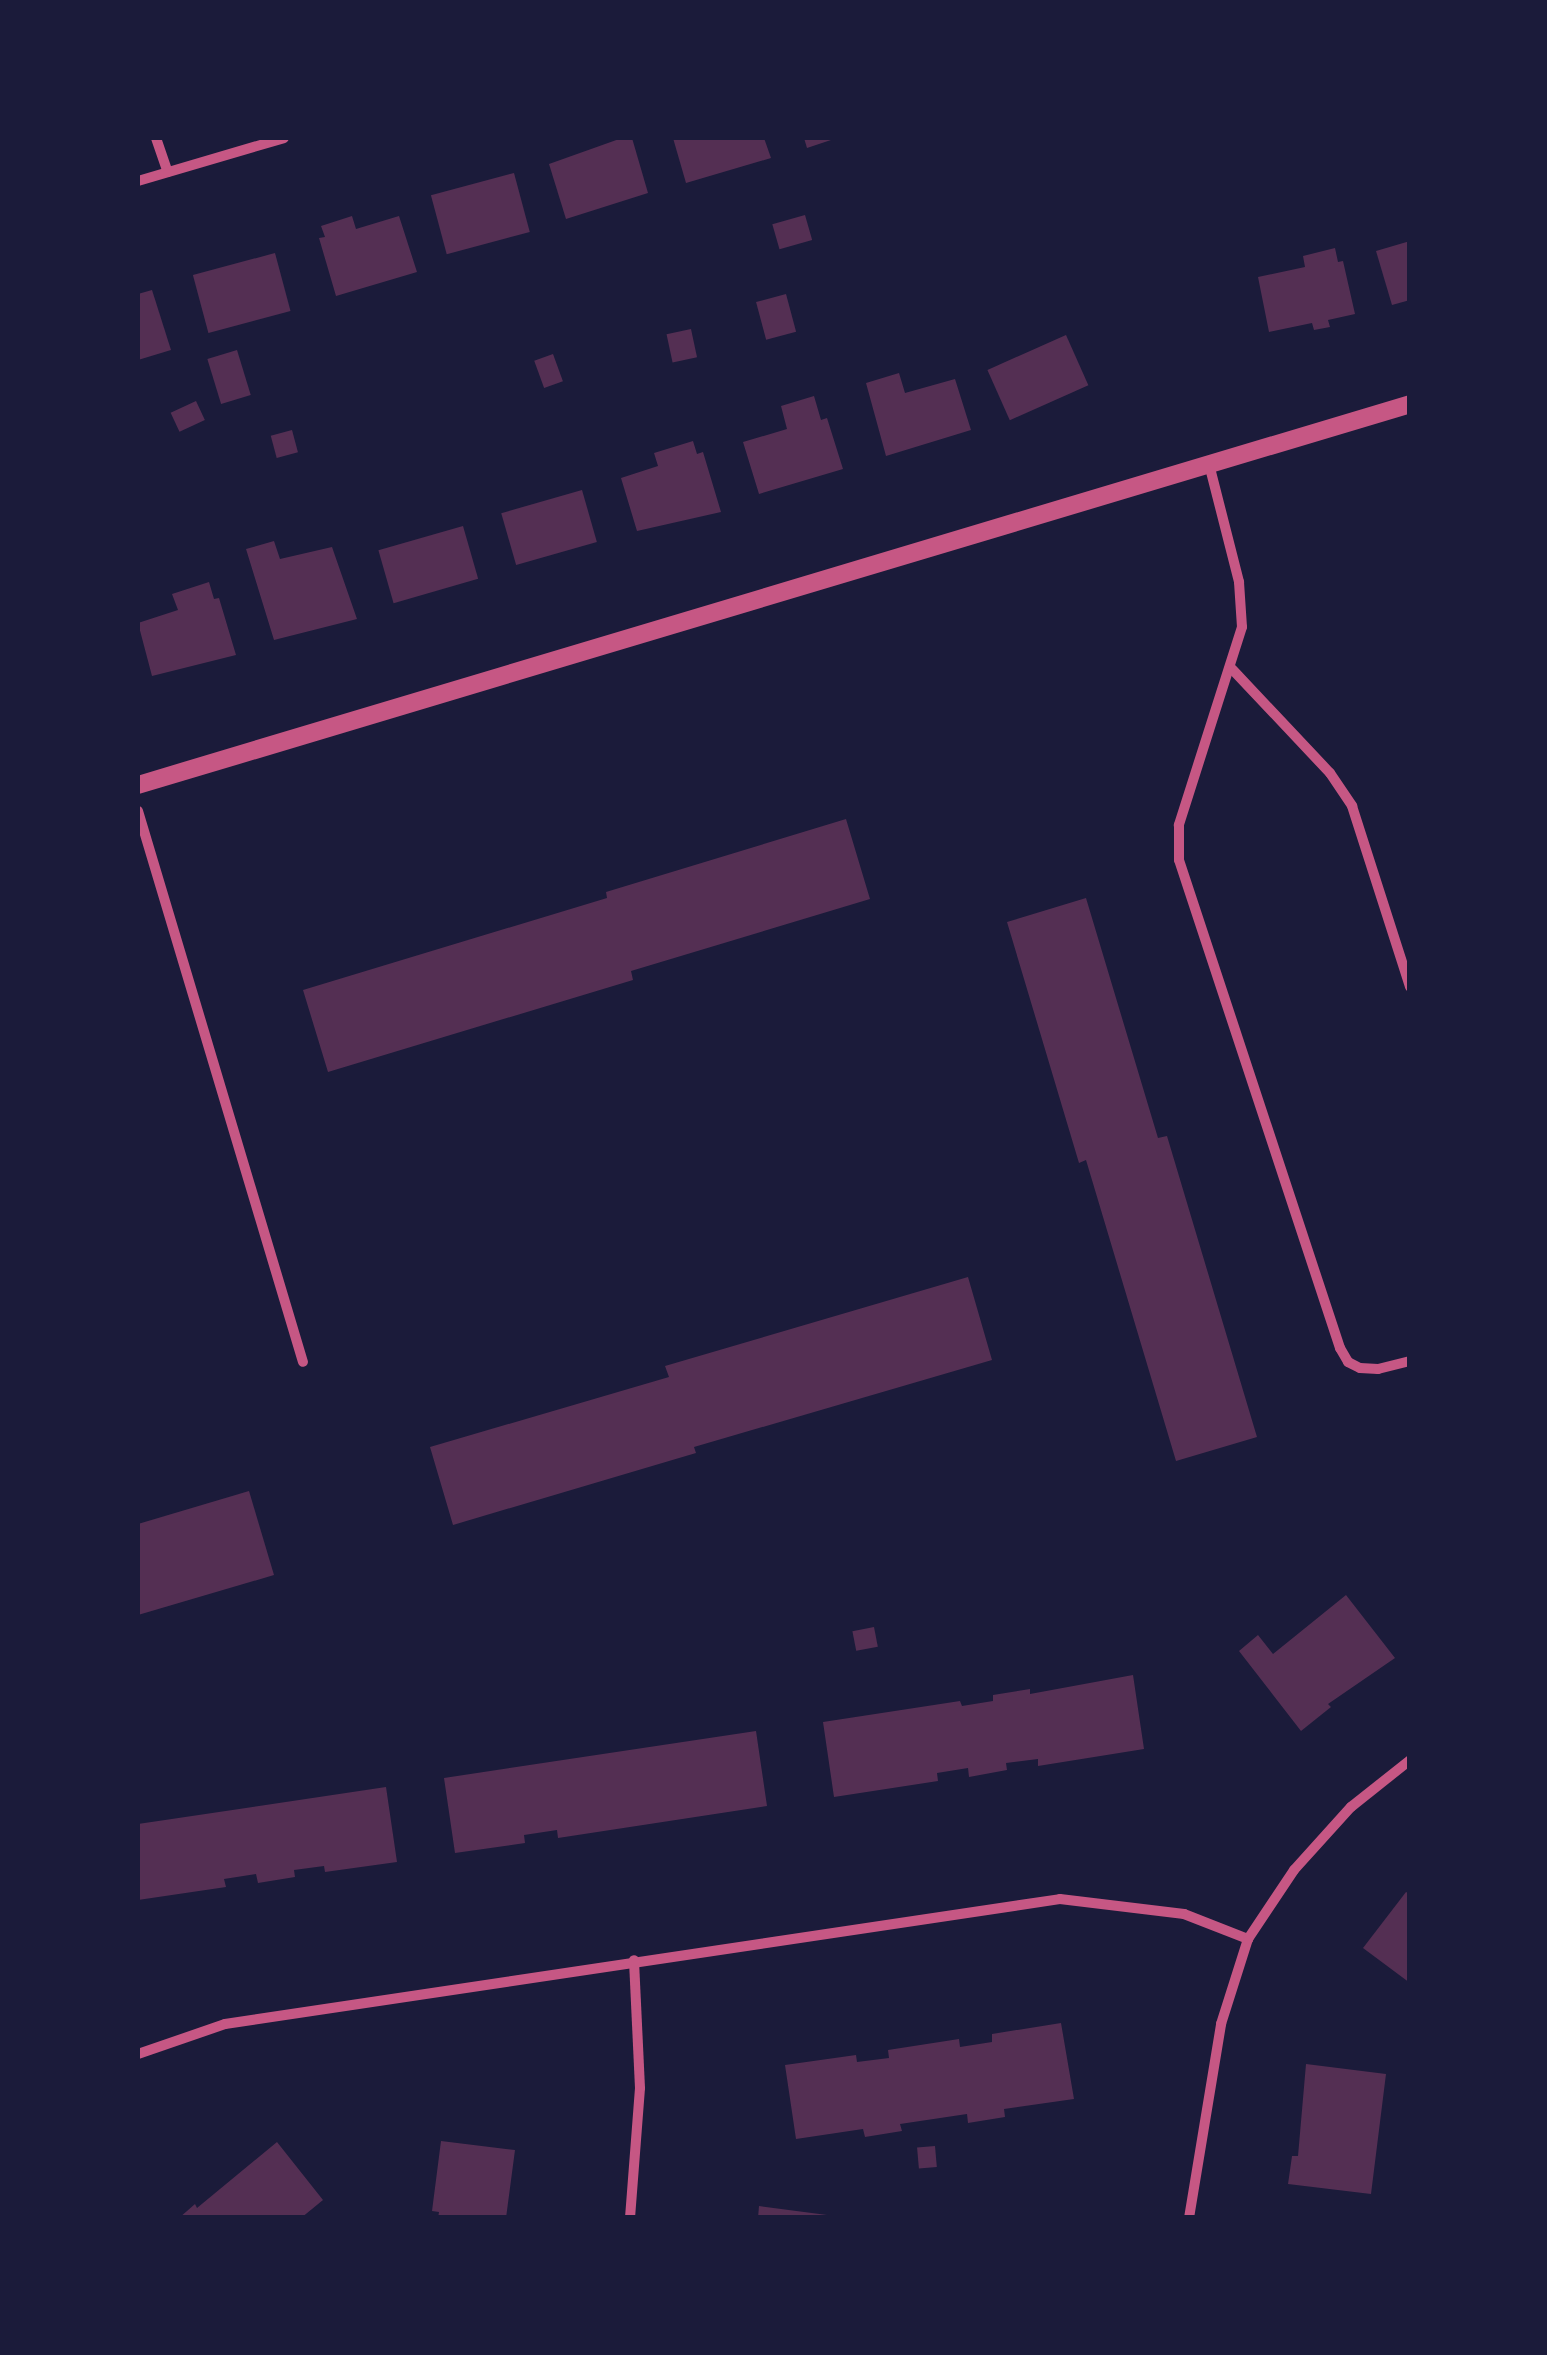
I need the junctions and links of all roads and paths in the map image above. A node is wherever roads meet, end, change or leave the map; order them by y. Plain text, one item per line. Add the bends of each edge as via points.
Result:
1 (156, 138) edge
2 (284, 138) edge
3 (168, 172) junction
4 (138, 180) edge
5 (1410, 404) edge
6 (1208, 464) junction
7 (1232, 669) junction
8 (138, 785) edge
9 (138, 811) edge
10 (1410, 987) edge
11 (1410, 1361) edge
12 (303, 1362) dead end
13 (1410, 1760) edge
14 (1248, 1938) junction
15 (634, 1960) junction
16 (138, 2054) edge
17 (630, 2218) edge
18 (1189, 2218) edge

1 - 3 street
2 - 3 street
3 - 4 street
5 - 6 street
6 - 7 street via 1239,582 1242,627
6 - 8 street
7 - 10 street via 1330,773 1352,806
7 - 11 street via 1179,826 1179,860 1340,1348 1360,1368
9 - 12 street
13 - 14 street via 1352,1807 1294,1870
14 - 15 street via 1184,1914 1060,1899
14 - 18 street via 1218,2041
15 - 16 street via 224,2024
15 - 17 street via 640,2088

